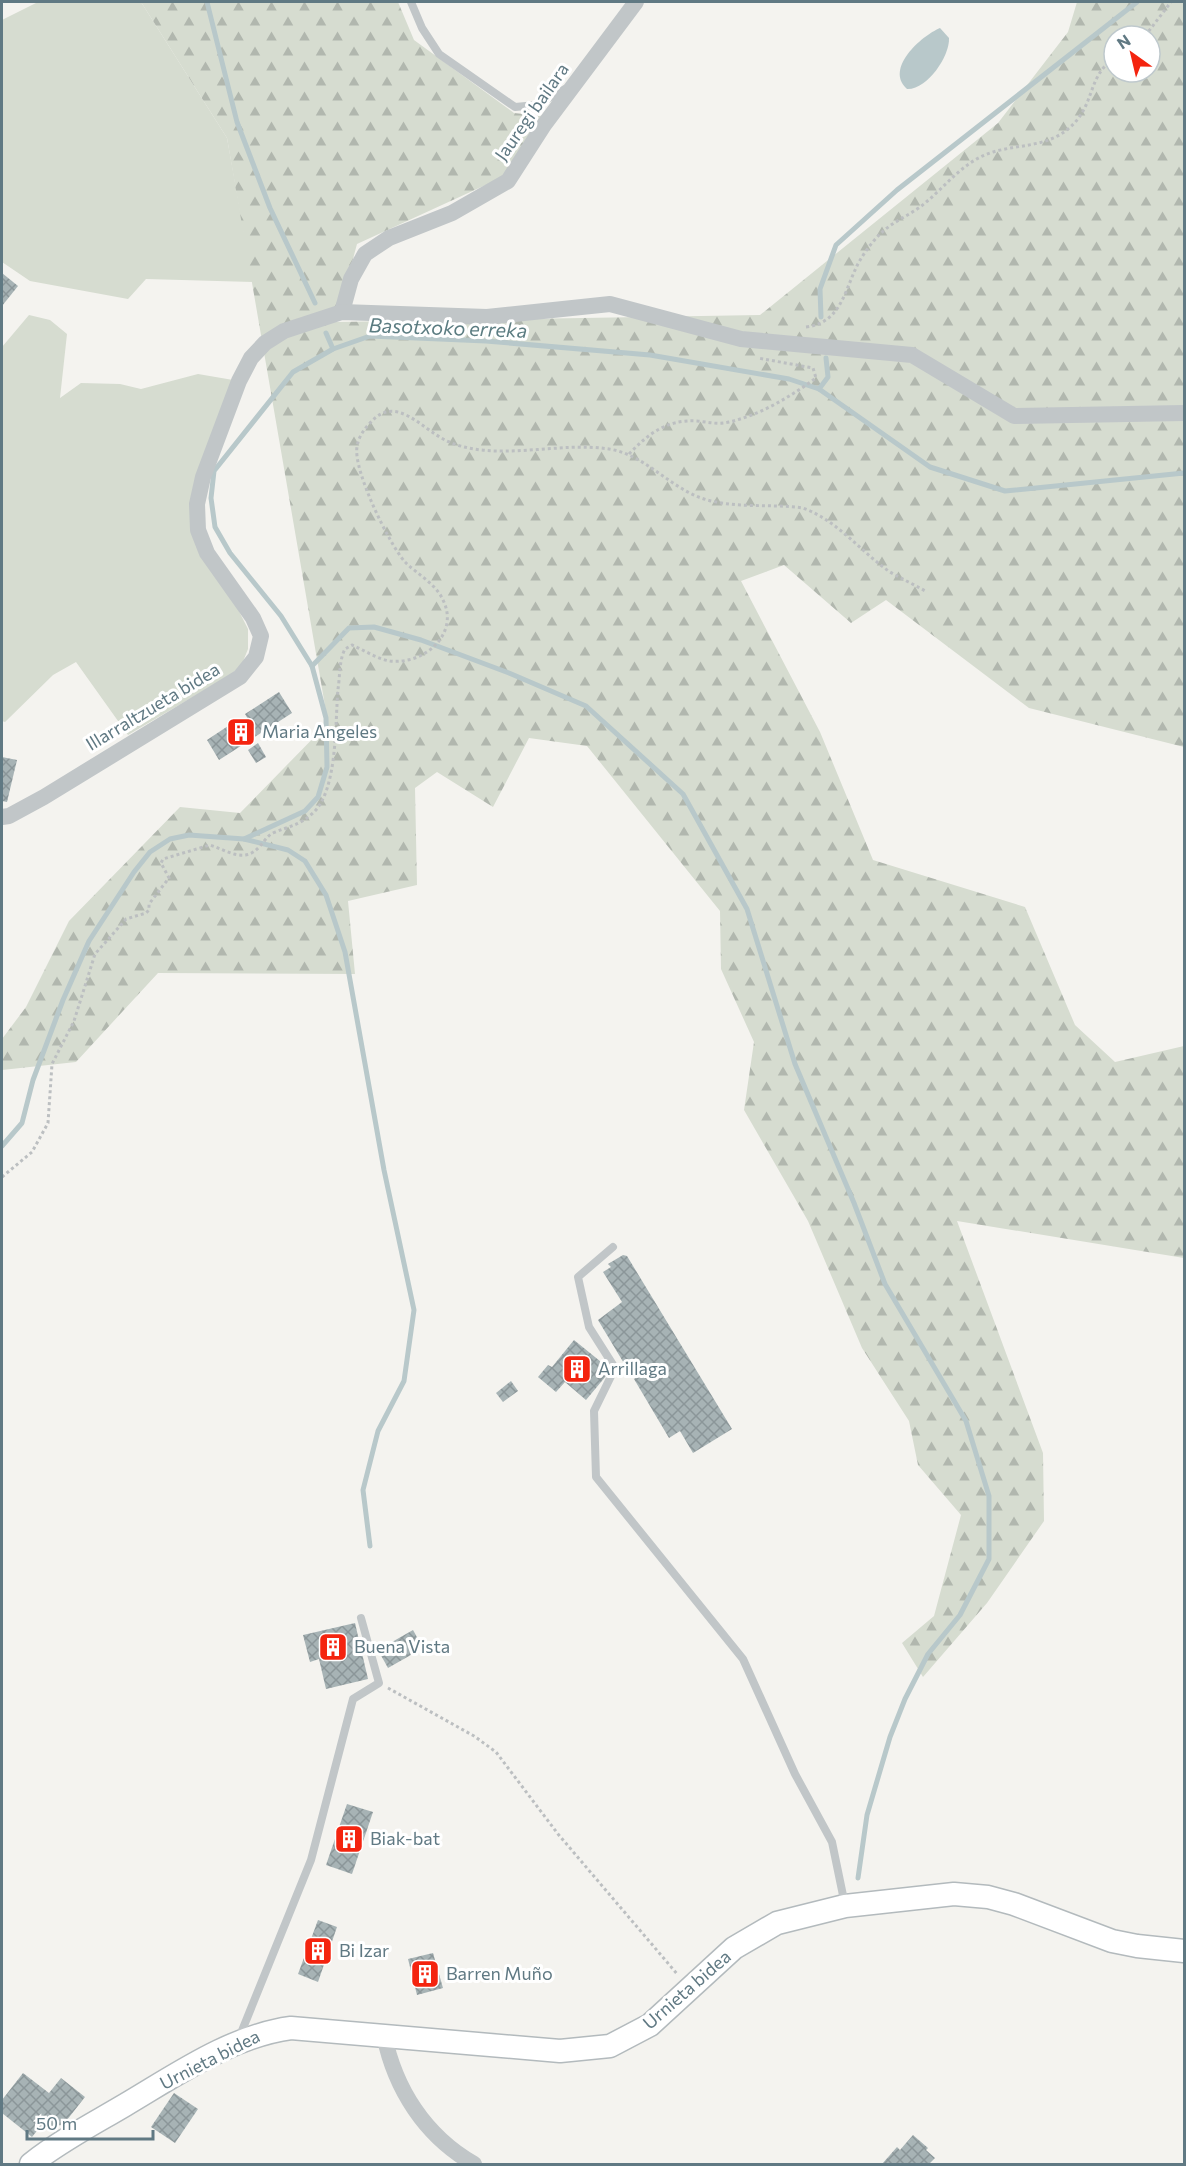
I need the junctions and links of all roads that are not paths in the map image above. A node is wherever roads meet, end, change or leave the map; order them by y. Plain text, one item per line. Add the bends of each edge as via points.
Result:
1 (411, 2) edge
2 (636, 2) edge
3 (576, 83) junction
4 (342, 312) junction
5 (1185, 413) edge
6 (2, 817) edge
7 (613, 1247) dead end
8 (361, 1618) dead end
9 (845, 1906) junction
10 (1185, 1951) edge
11 (384, 2035) junction
12 (237, 2042) junction
13 (31, 2164) edge
14 (474, 2164) edge

1 - 3 lane via 422,28 440,54 514,107 537,105
2 - 3 street, Jauregi bailara
3 - 4 street, Jauregi bailara via 508,181 453,213 389,238 365,254 351,279
4 - 5 street via 487,317 610,304 741,339 912,355 1014,416
4 - 6 street, Illarraltzueta bidea via 284,331 251,358 203,477 197,504 198,530 207,553 253,618 261,636 256,657 240,677 44,797
7 - 9 lane via 578,1277 589,1327 615,1368 594,1411 596,1477 743,1659 795,1774 832,1842
8 - 12 lane via 379,1683 353,1699 310,1860
9 - 10 street, Urnieta bidea via 954,1894 988,1897 1040,1912 1112,1941
9 - 11 street, Urnieta bidea via 800,1915 751,1936 641,2031 610,2046 560,2051
11 - 12 street, Urnieta bidea via 291,2028 266,2031
11 - 14 street via 389,2059 415,2114
12 - 13 street, Urnieta bidea

